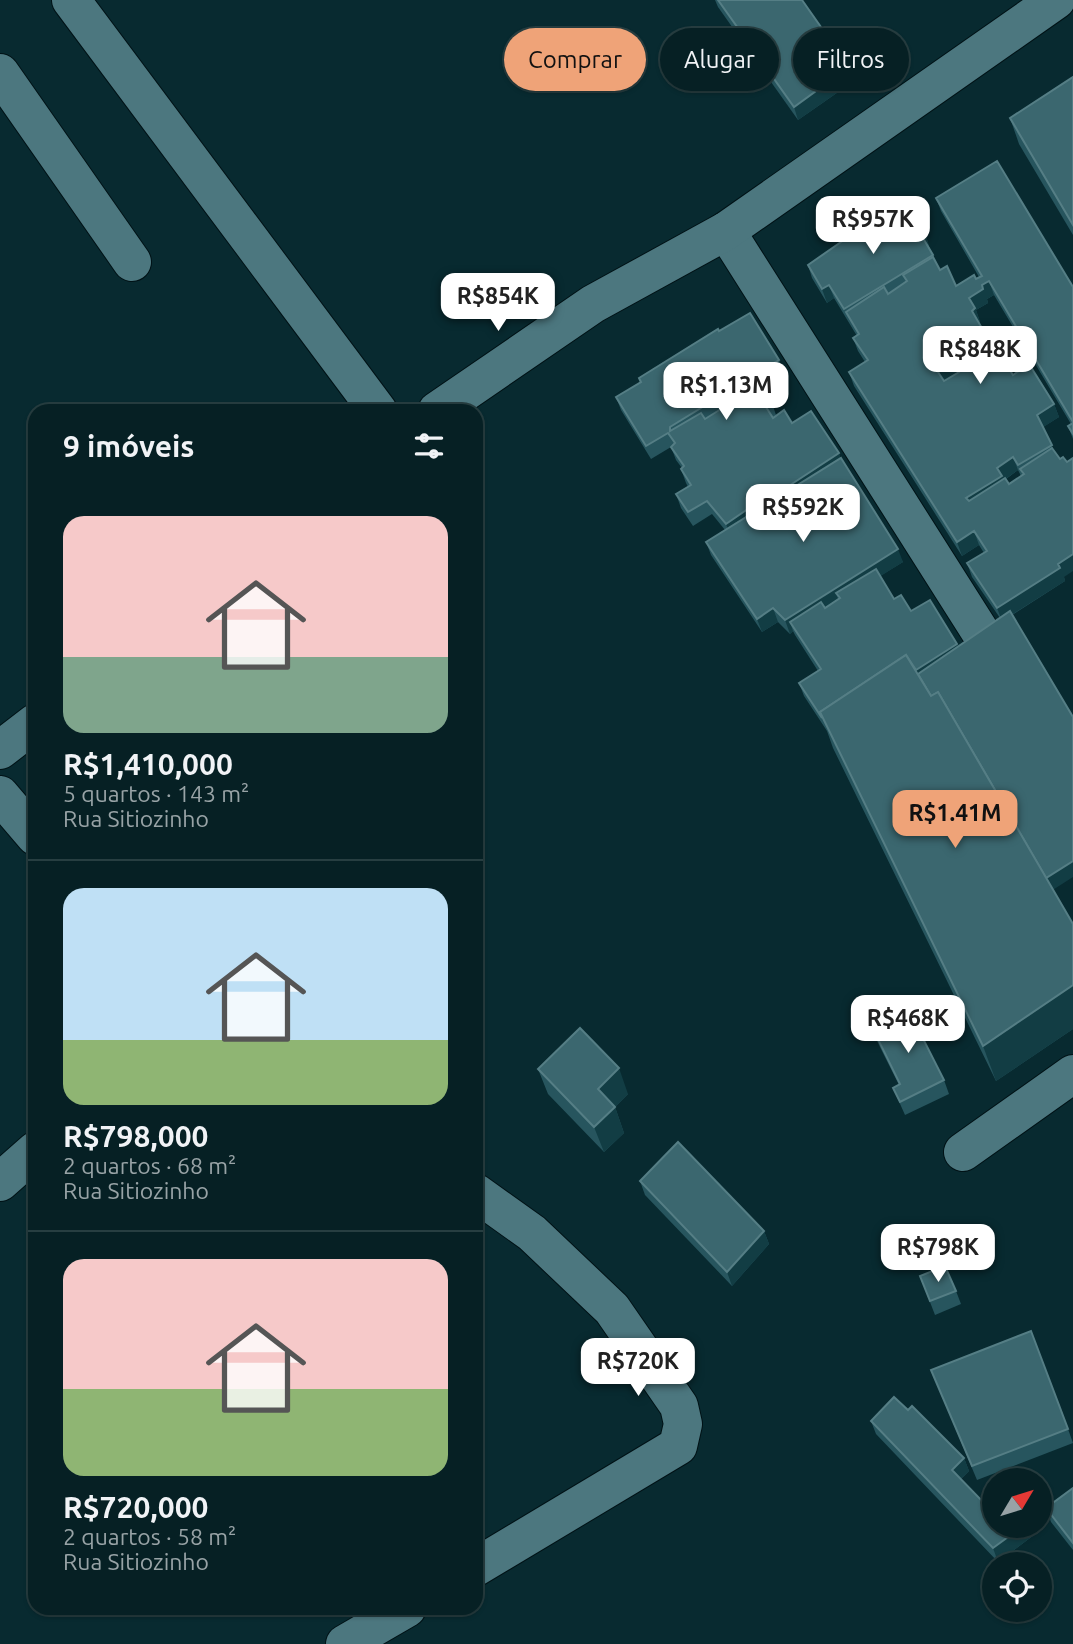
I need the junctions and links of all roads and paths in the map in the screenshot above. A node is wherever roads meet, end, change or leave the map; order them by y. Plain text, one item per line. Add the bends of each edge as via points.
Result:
1 (71, 0) edge
2 (1056, 0) edge
3 (0, 73) edge
4 (726, 230) junction
5 (132, 262) dead end
6 (373, 404) edge
7 (447, 404) edge
8 (981, 634) edge
9 (28, 728) edge
10 (0, 750) edge
11 (0, 796) edge
12 (28, 828) edge
13 (1073, 1074) edge
14 (963, 1153) dead end
15 (28, 1157) edge
16 (0, 1182) edge
17 (483, 1198) edge
18 (483, 1563) edge
19 (395, 1615) edge
20 (345, 1644) edge

1 - 6 street
2 - 4 street
3 - 5 street
4 - 7 street via 593,304
4 - 8 street
9 - 10 street
11 - 12 street
13 - 14 street
15 - 16 street
17 - 18 street via 532,1233 612,1309 679,1406 683,1424 678,1446
19 - 20 street

